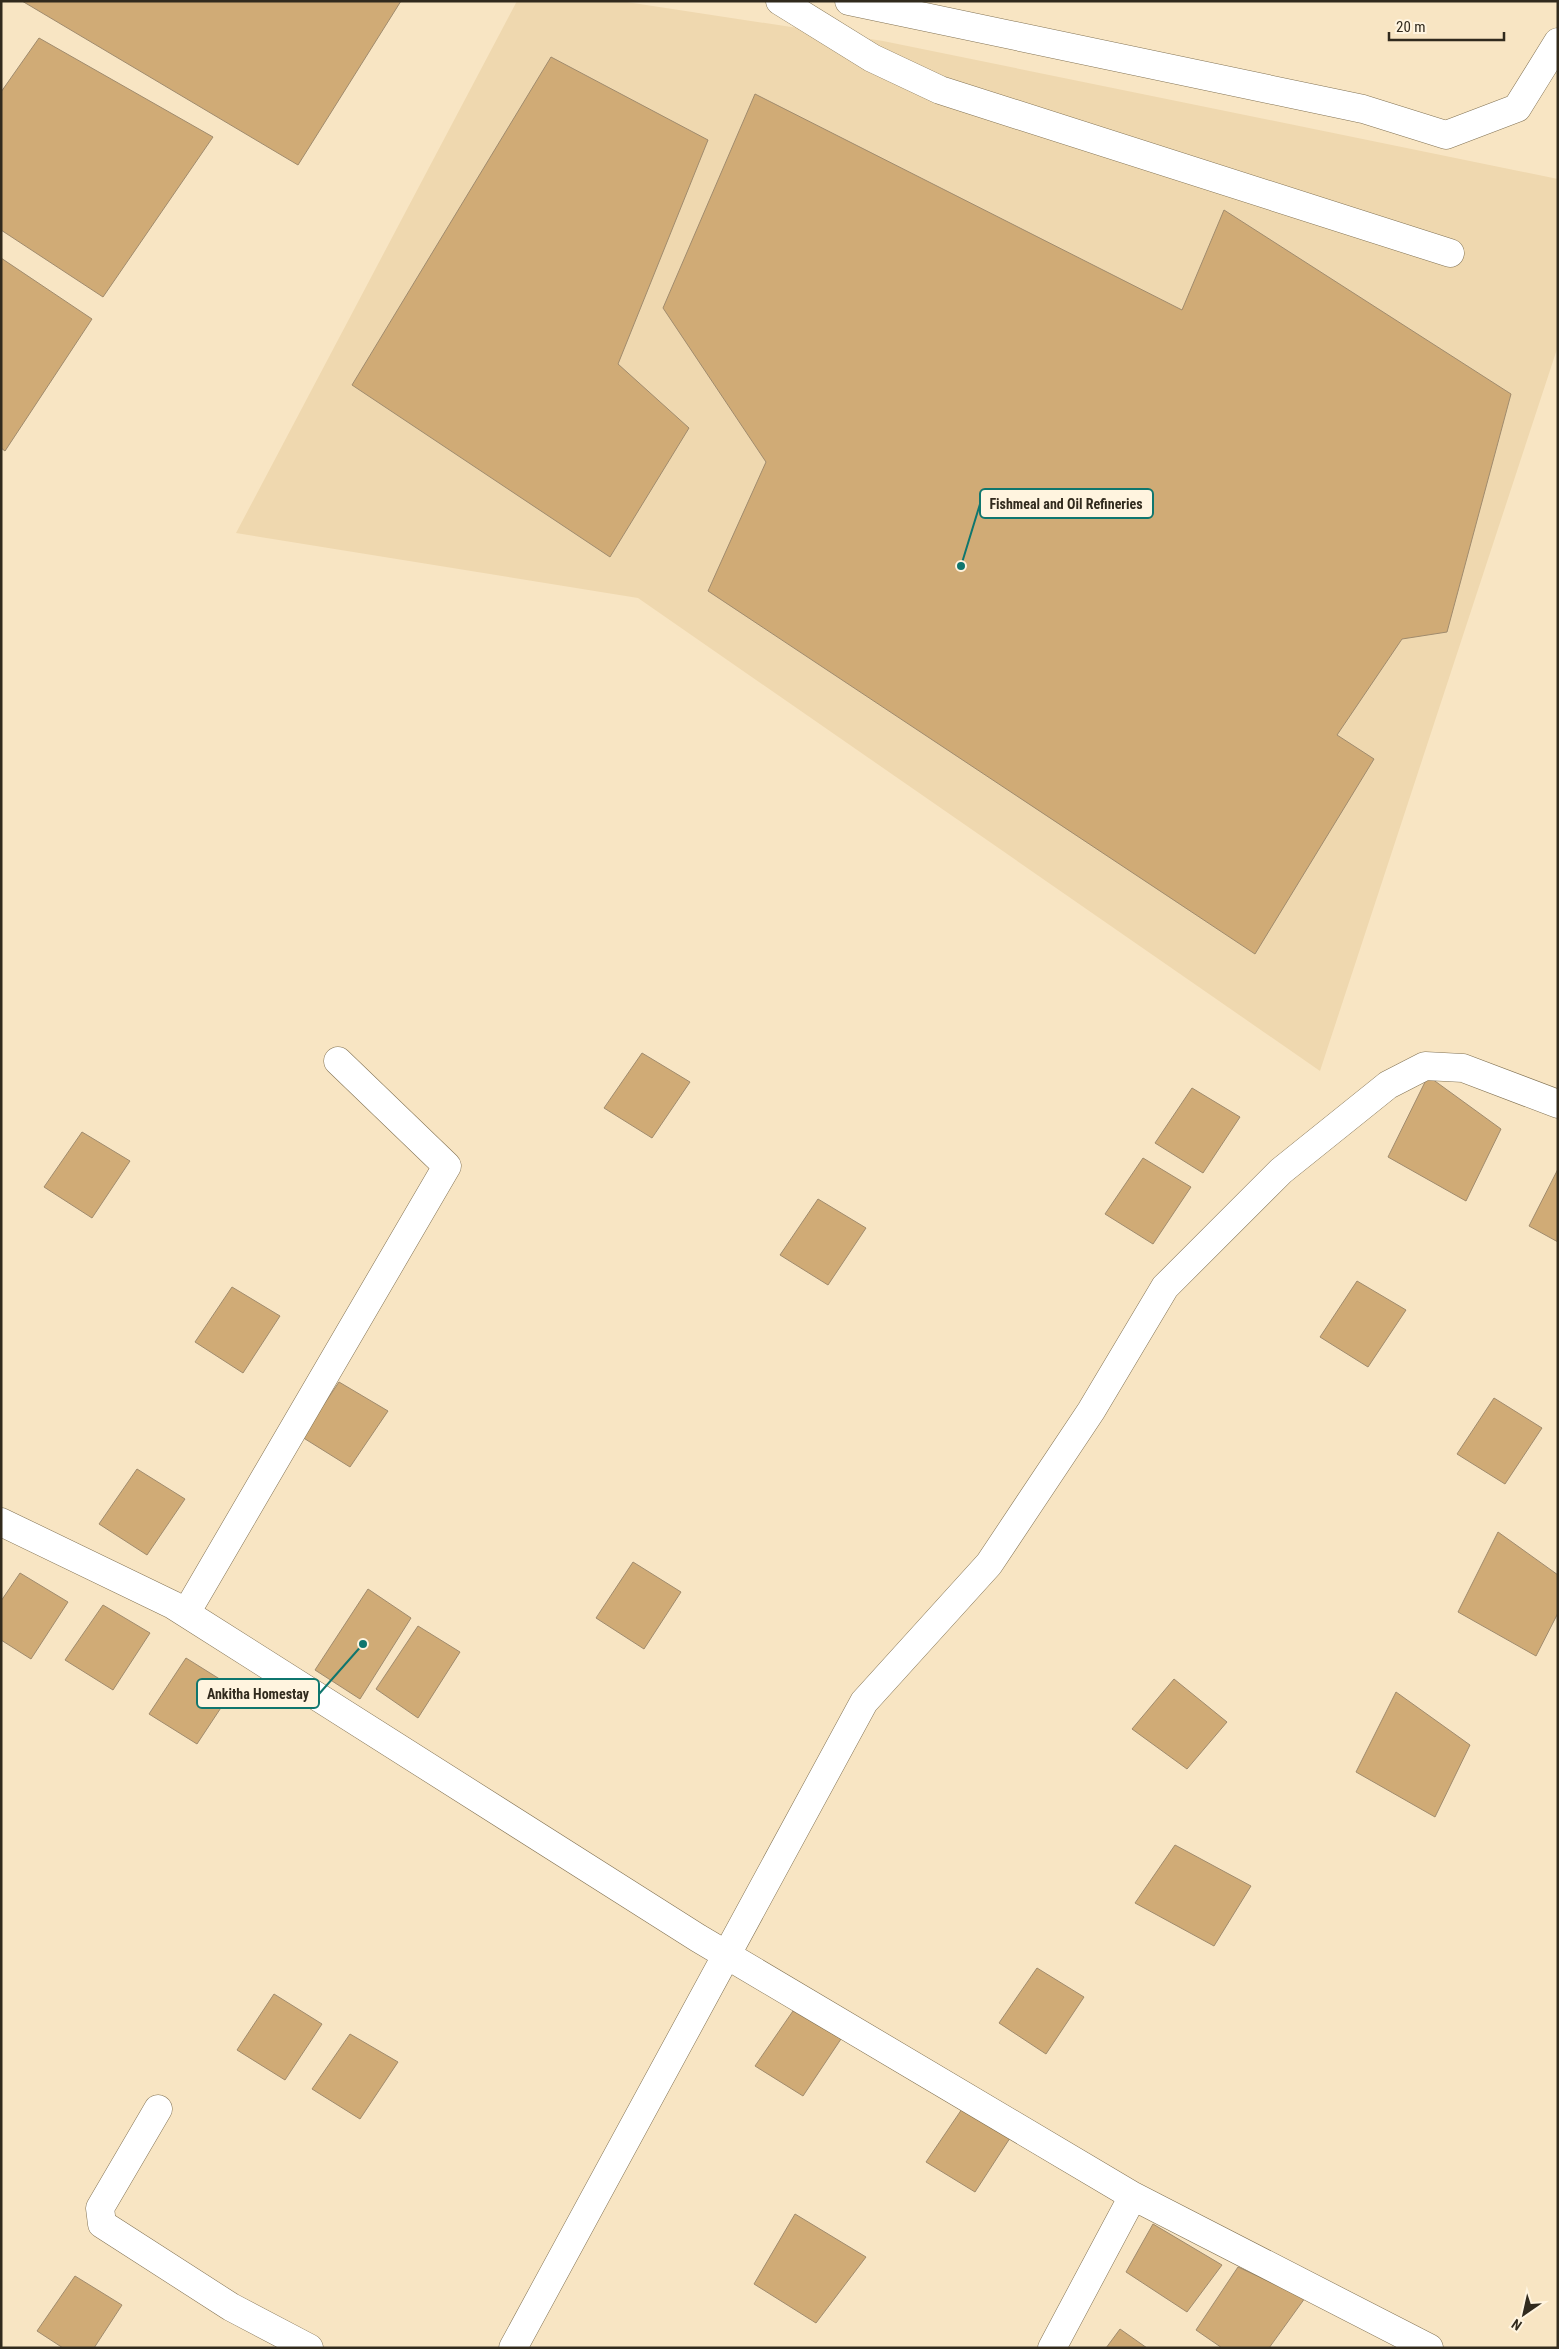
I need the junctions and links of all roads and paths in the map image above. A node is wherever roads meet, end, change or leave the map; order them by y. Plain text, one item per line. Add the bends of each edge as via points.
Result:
1 (780, 1) edge
2 (849, 1) edge
3 (1558, 42) edge
4 (1450, 253) dead end
5 (338, 1061) dead end
6 (1558, 1104) edge
7 (1, 1522) edge
8 (186, 1613) junction
9 (726, 1955) junction
10 (158, 2109) dead end
11 (1133, 2196) junction
12 (309, 2348) edge
13 (513, 2348) edge
14 (1052, 2348) edge
15 (1429, 2348) edge

1 - 4 street via 872,58 940,90
2 - 3 street via 1363,109 1446,135 1517,108
5 - 8 street via 448,1166
6 - 9 street via 1463,1068 1425,1066 1388,1085 1281,1171 1165,1287 1091,1411 989,1564 864,1702
7 - 8 street
8 - 9 street
9 - 11 street
9 - 13 street
10 - 12 street via 100,2208 102,2224 231,2307
11 - 14 street
11 - 15 street

